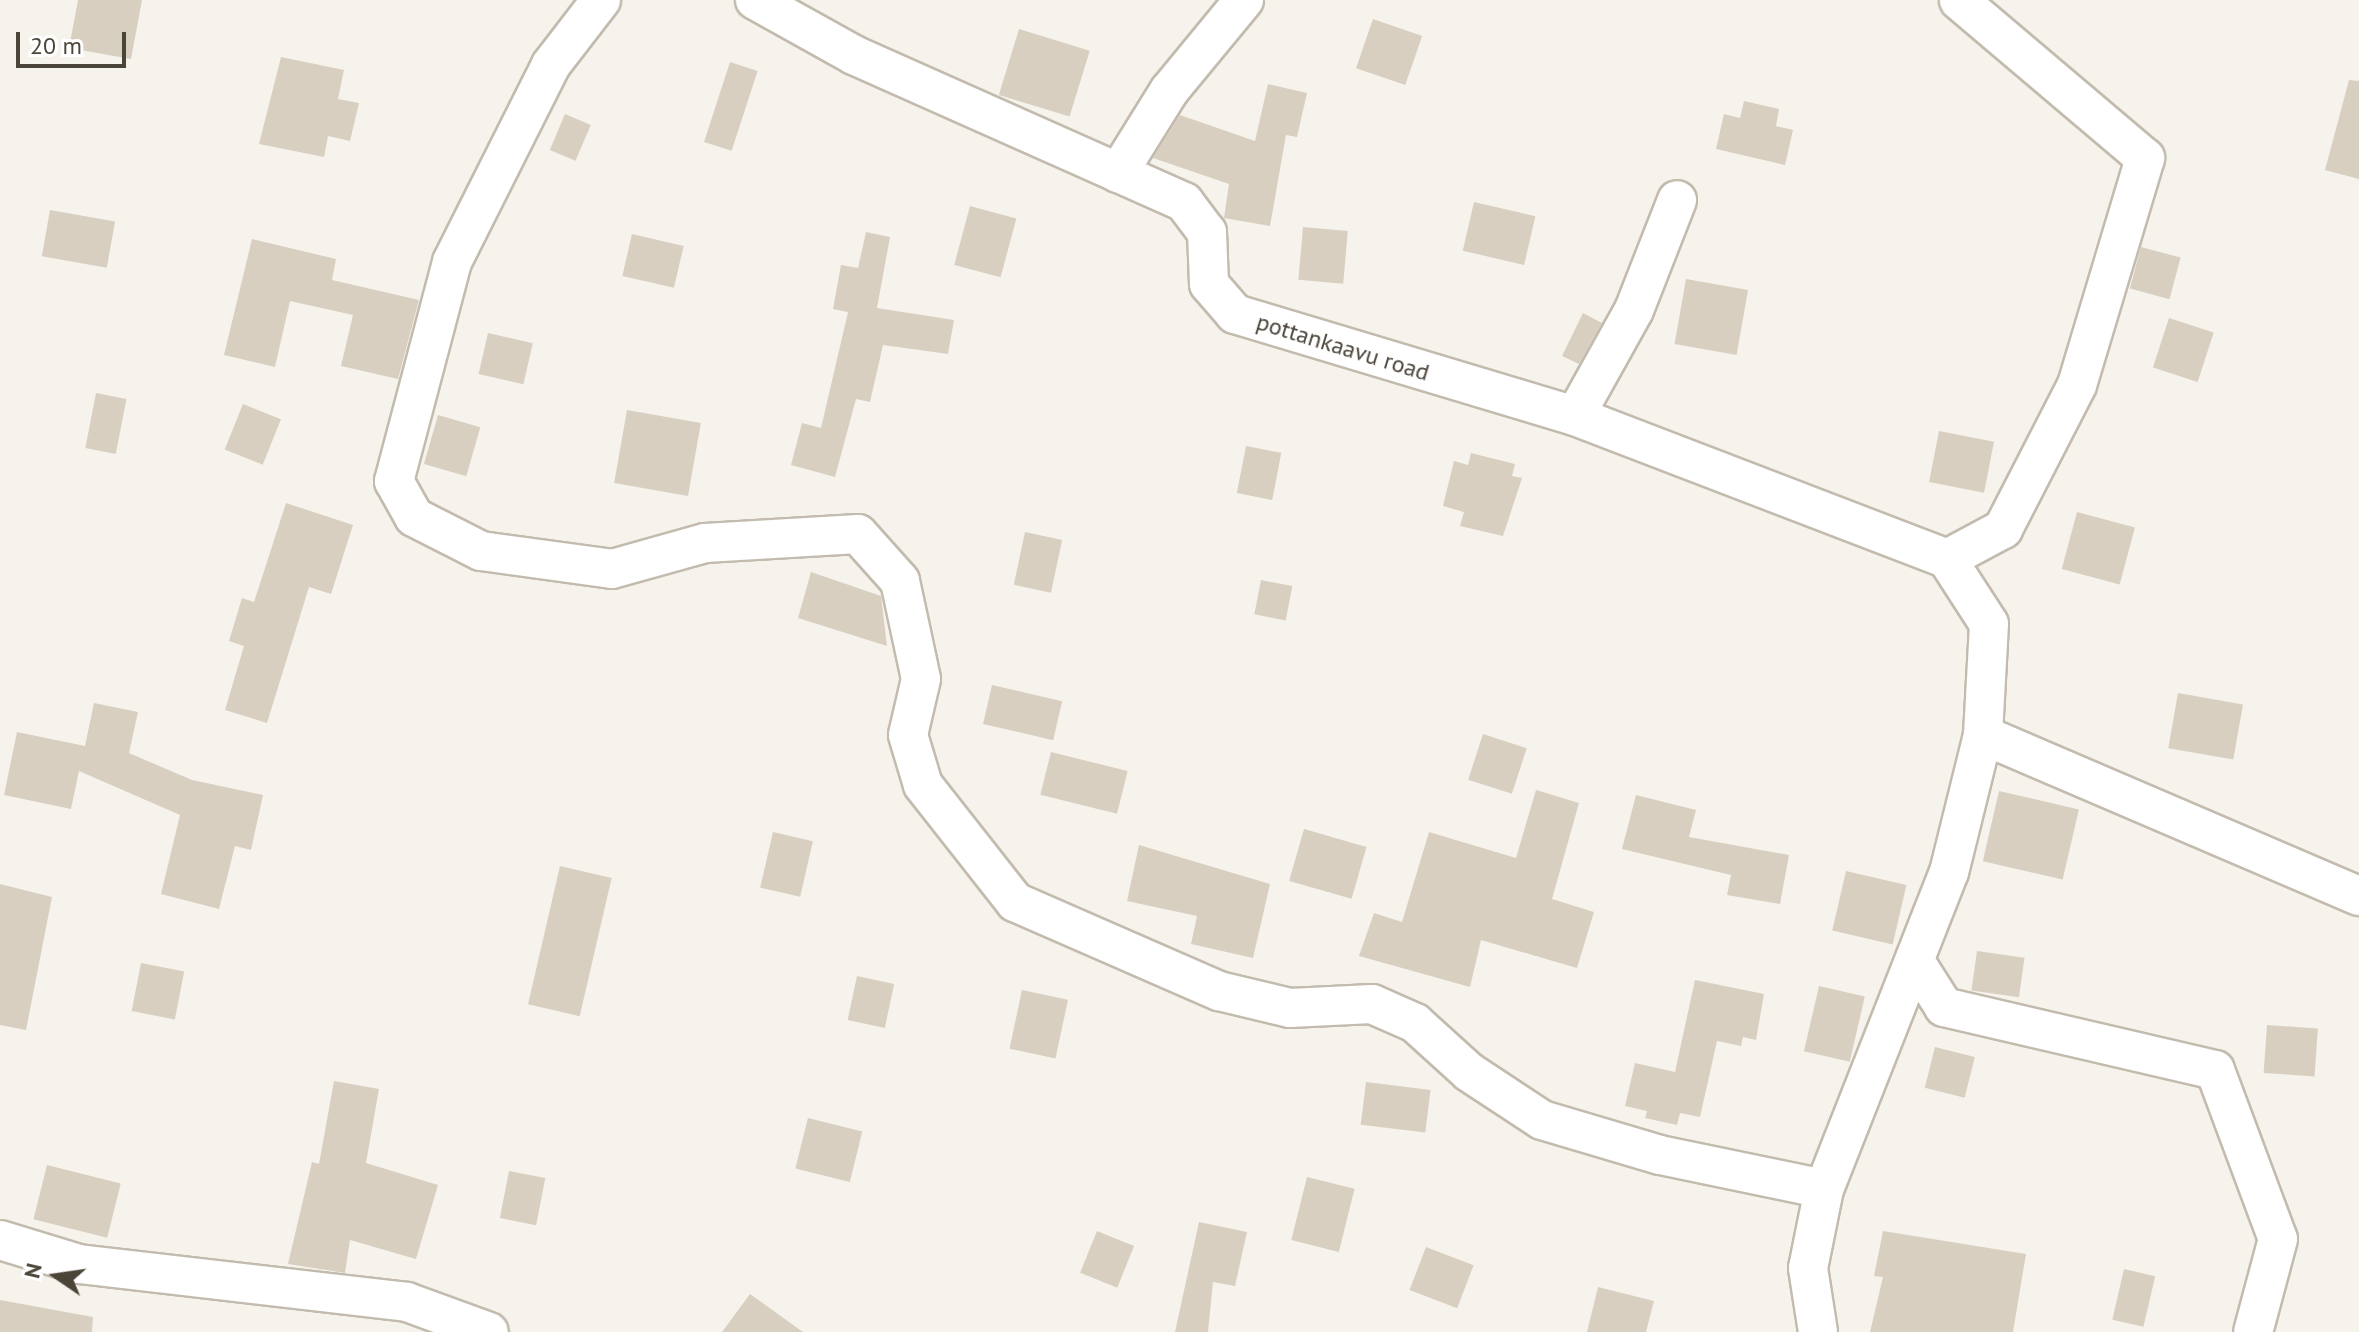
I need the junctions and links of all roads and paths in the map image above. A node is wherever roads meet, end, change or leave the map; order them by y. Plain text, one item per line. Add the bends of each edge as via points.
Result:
1 (601, 0) edge
2 (1244, 0) edge
3 (1959, 0) edge
4 (774, 5) edge
5 (1118, 173) junction
6 (1677, 200) dead end
7 (1575, 416) junction
8 (1947, 559) junction
9 (1983, 735) junction
10 (2359, 896) edge
11 (1916, 963) junction
12 (1824, 1189) junction
13 (0, 1240) edge
14 (489, 1332) edge
15 (1818, 1332) edge
16 (2253, 1332) edge

1 - 12 street via 538,89 452,262 394,481 414,517 481,551 612,569 705,543 858,534 900,581 921,679 908,735 923,785 1015,902 1219,991 1290,1008 1372,1004 1415,1023 1469,1072 1542,1120 1660,1155
2 - 5 street via 1169,91
3 - 8 street via 2145,158 2077,385 2003,529
4 - 5 street, pottankaavu road via 854,55
5 - 7 street, pottankaavu road via 1184,202 1207,232 1209,284 1235,314
6 - 7 street via 1634,310
7 - 8 street, pottankaavu road
8 - 9 street via 1989,624
9 - 10 street
9 - 11 street via 1949,872
11 - 12 street
11 - 16 street via 1944,1007 2215,1070 2278,1239
12 - 15 street via 1808,1268
13 - 14 street via 79,1264 407,1302

